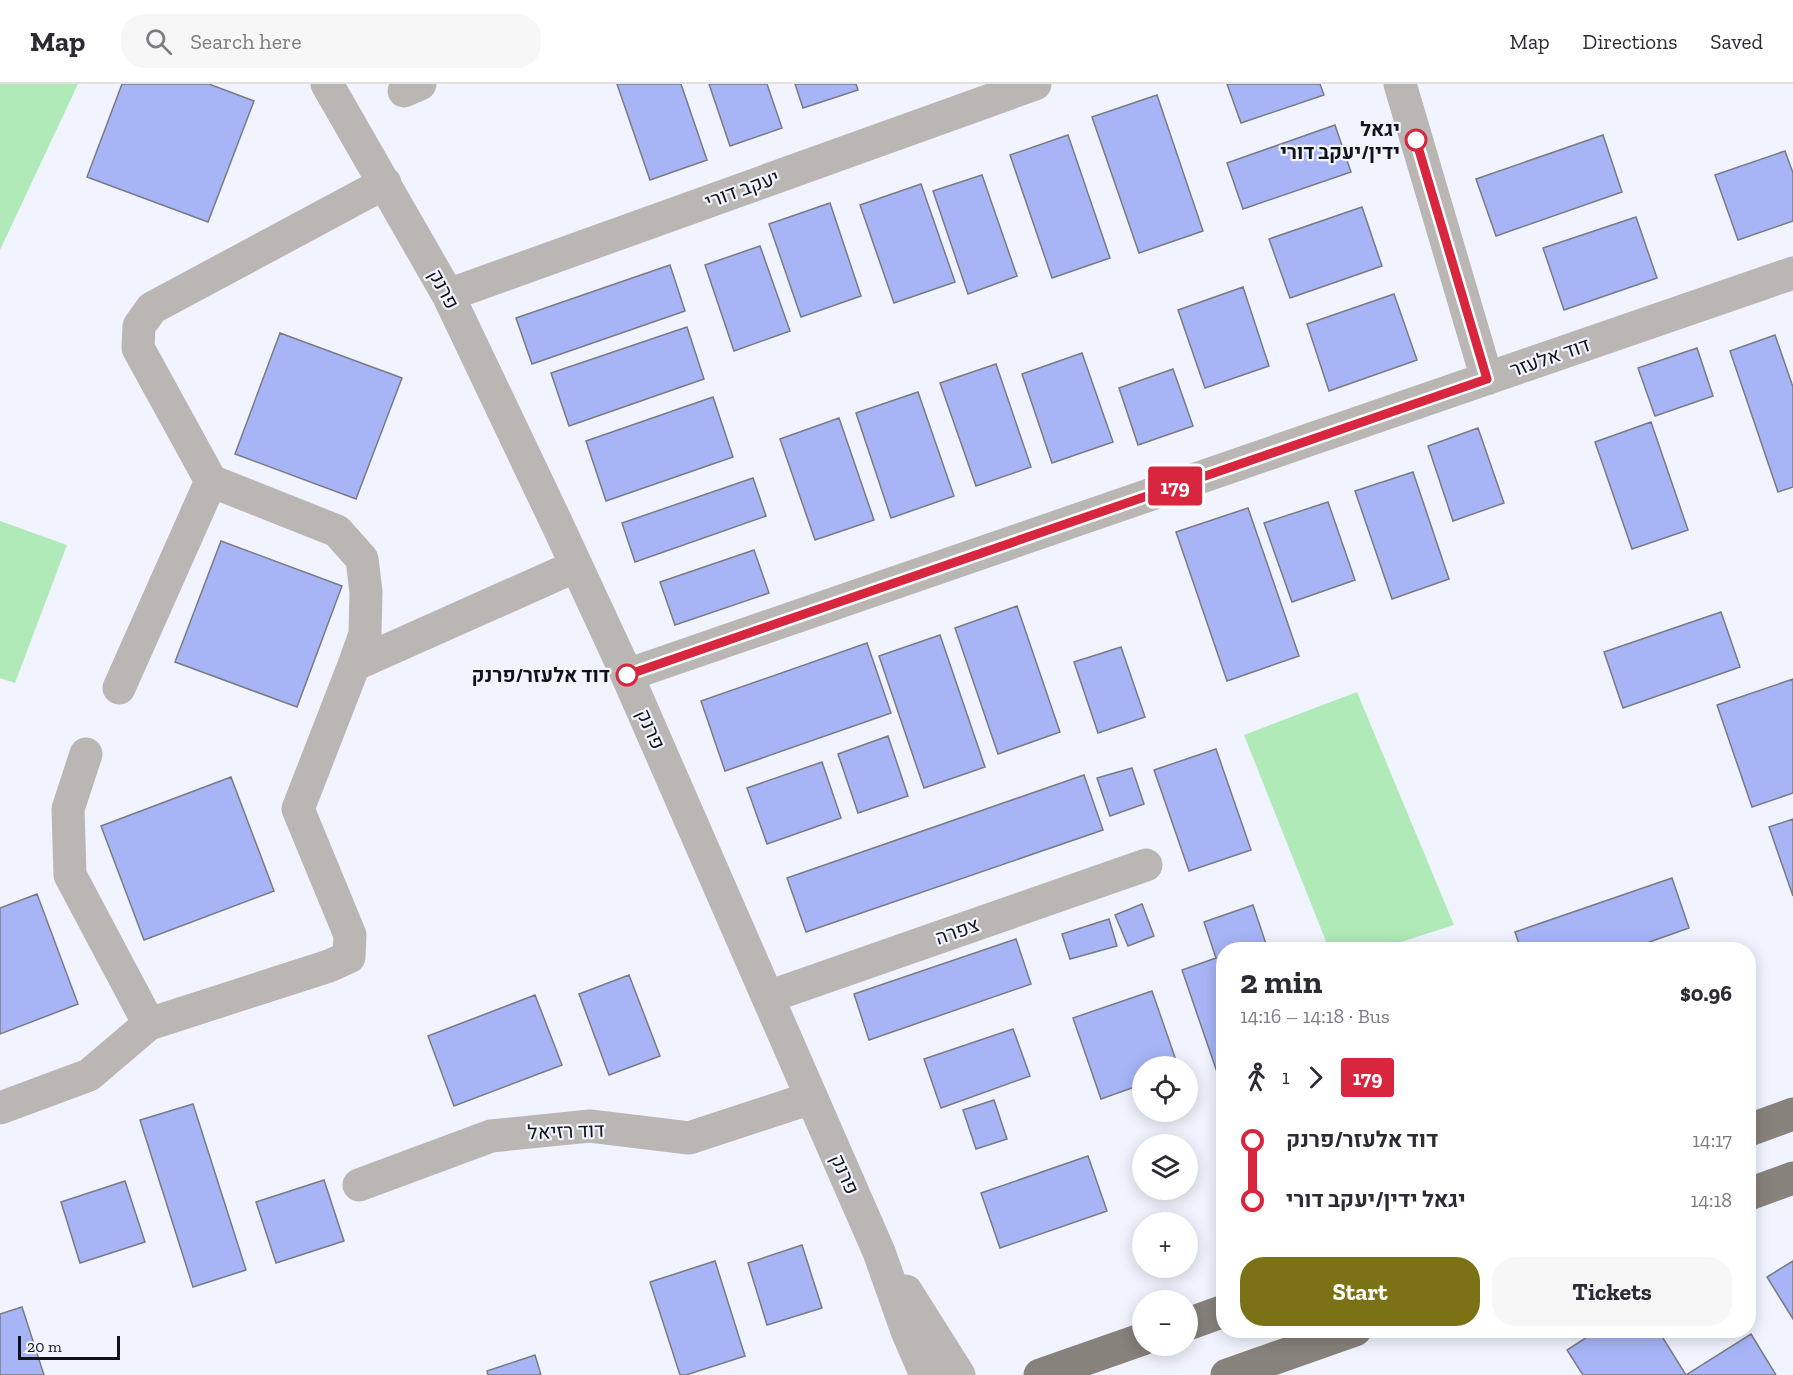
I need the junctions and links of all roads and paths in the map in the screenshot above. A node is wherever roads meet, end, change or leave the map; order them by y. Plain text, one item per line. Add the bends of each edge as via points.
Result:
1 (327, 84) edge
2 (1035, 84) edge
3 (1400, 84) edge
4 (385, 183) junction
5 (1793, 273) edge
6 (448, 295) junction
7 (1487, 379) junction
8 (211, 481) junction
9 (576, 566) junction
10 (354, 665) junction
11 (627, 675) junction
12 (119, 688) dead end
13 (86, 754) dead end
14 (1146, 865) dead end
15 (768, 997) junction
16 (149, 1024) junction
17 (811, 1098) junction
18 (0, 1108) edge
19 (1793, 1114) edge
20 (1756, 1127) edge
21 (1793, 1178) edge
22 (360, 1185) dead end
23 (1756, 1191) edge
24 (879, 1252) junction
25 (1216, 1314) edge
26 (1198, 1320) edge
27 (1332, 1338) edge
28 (1132, 1343) edge
29 (926, 1375) edge
30 (959, 1375) edge
31 (1040, 1375) edge
32 (1227, 1375) edge

1 - 4 street, פרנק
2 - 6 street, יעקב דורי
3 - 7 street
4 - 6 street, פרנק
4 - 8 street via 152,308 139,326 138,348
5 - 7 street, דוד אלעזר
6 - 9 street, פרנק
7 - 11 street, דוד אלעזר
8 - 10 street via 337,531 362,559 365,633
8 - 12 street
9 - 10 street
9 - 11 street, פרנק
10 - 16 street via 298,809 350,935 349,957
11 - 15 street, פרנק
13 - 16 street via 68,809 70,875
14 - 15 street, צפרה
15 - 17 street, פרנק
16 - 18 street via 89,1075
17 - 22 street, דוד רזיאל via 689,1138 590,1126 491,1136
17 - 24 street, פרנק
19 - 20 main road
21 - 23 main road
24 - 29 street, פרנק
24 - 30 street, פרנק
25 - 26 main road
27 - 32 main road
28 - 31 main road

